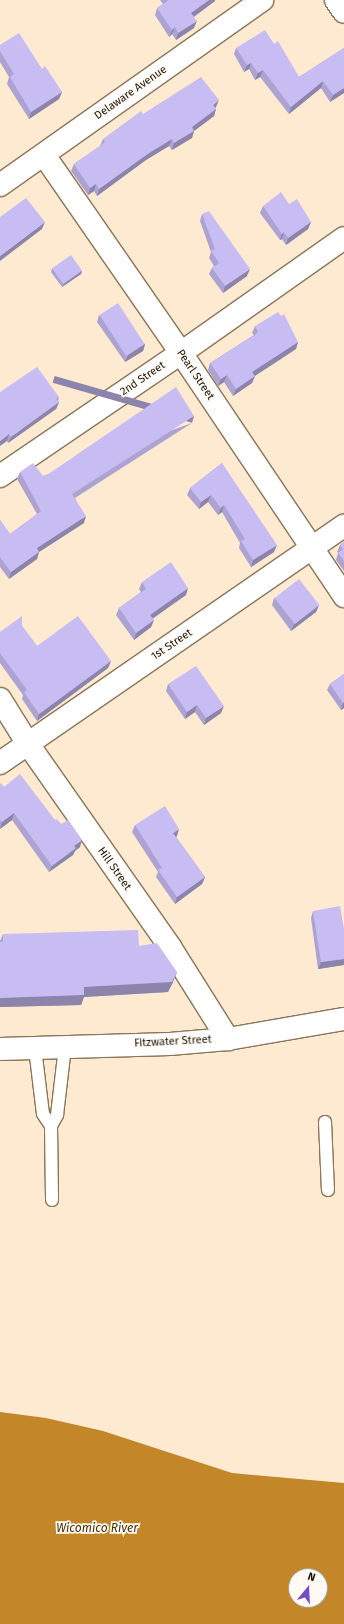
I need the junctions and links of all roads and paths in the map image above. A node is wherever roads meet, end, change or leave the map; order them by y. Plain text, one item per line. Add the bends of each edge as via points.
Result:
1 (262, 0) edge
2 (336, 0) edge
3 (344, 12) edge
4 (44, 155) junction
5 (0, 185) edge
6 (344, 238) edge
7 (181, 353) junction
8 (0, 476) edge
9 (344, 526) edge
10 (312, 549) junction
11 (344, 596) edge
12 (0, 699) edge
13 (28, 744) junction
14 (0, 763) edge
15 (344, 1020) edge
16 (228, 1039) junction
17 (65, 1047) junction
18 (35, 1048) junction
19 (0, 1049) edge
20 (325, 1122) dead end
21 (50, 1126) junction
22 (328, 1190) dead end
23 (52, 1200) dead end

1 - 4 street, Delaware Avenue
2 - 3 street
4 - 5 street, Delaware Avenue
4 - 7 street, Pearl Street
6 - 7 street, 2nd Street
7 - 8 street, 2nd Street
7 - 10 street, Pearl Street
9 - 10 street, 1st Street
10 - 11 street, Pearl Street
10 - 13 street, 1st Street
12 - 13 street, Hill Street
13 - 14 street, 1st Street
13 - 16 street, Hill Street via 170,947
15 - 16 street, Fitzwater Street
16 - 17 street, Fitzwater Street
17 - 18 street, Fitzwater Street
17 - 21 lane via 57,1115
18 - 19 street, Fitzwater Street
18 - 21 lane via 43,1114
20 - 22 lane
21 - 23 lane

